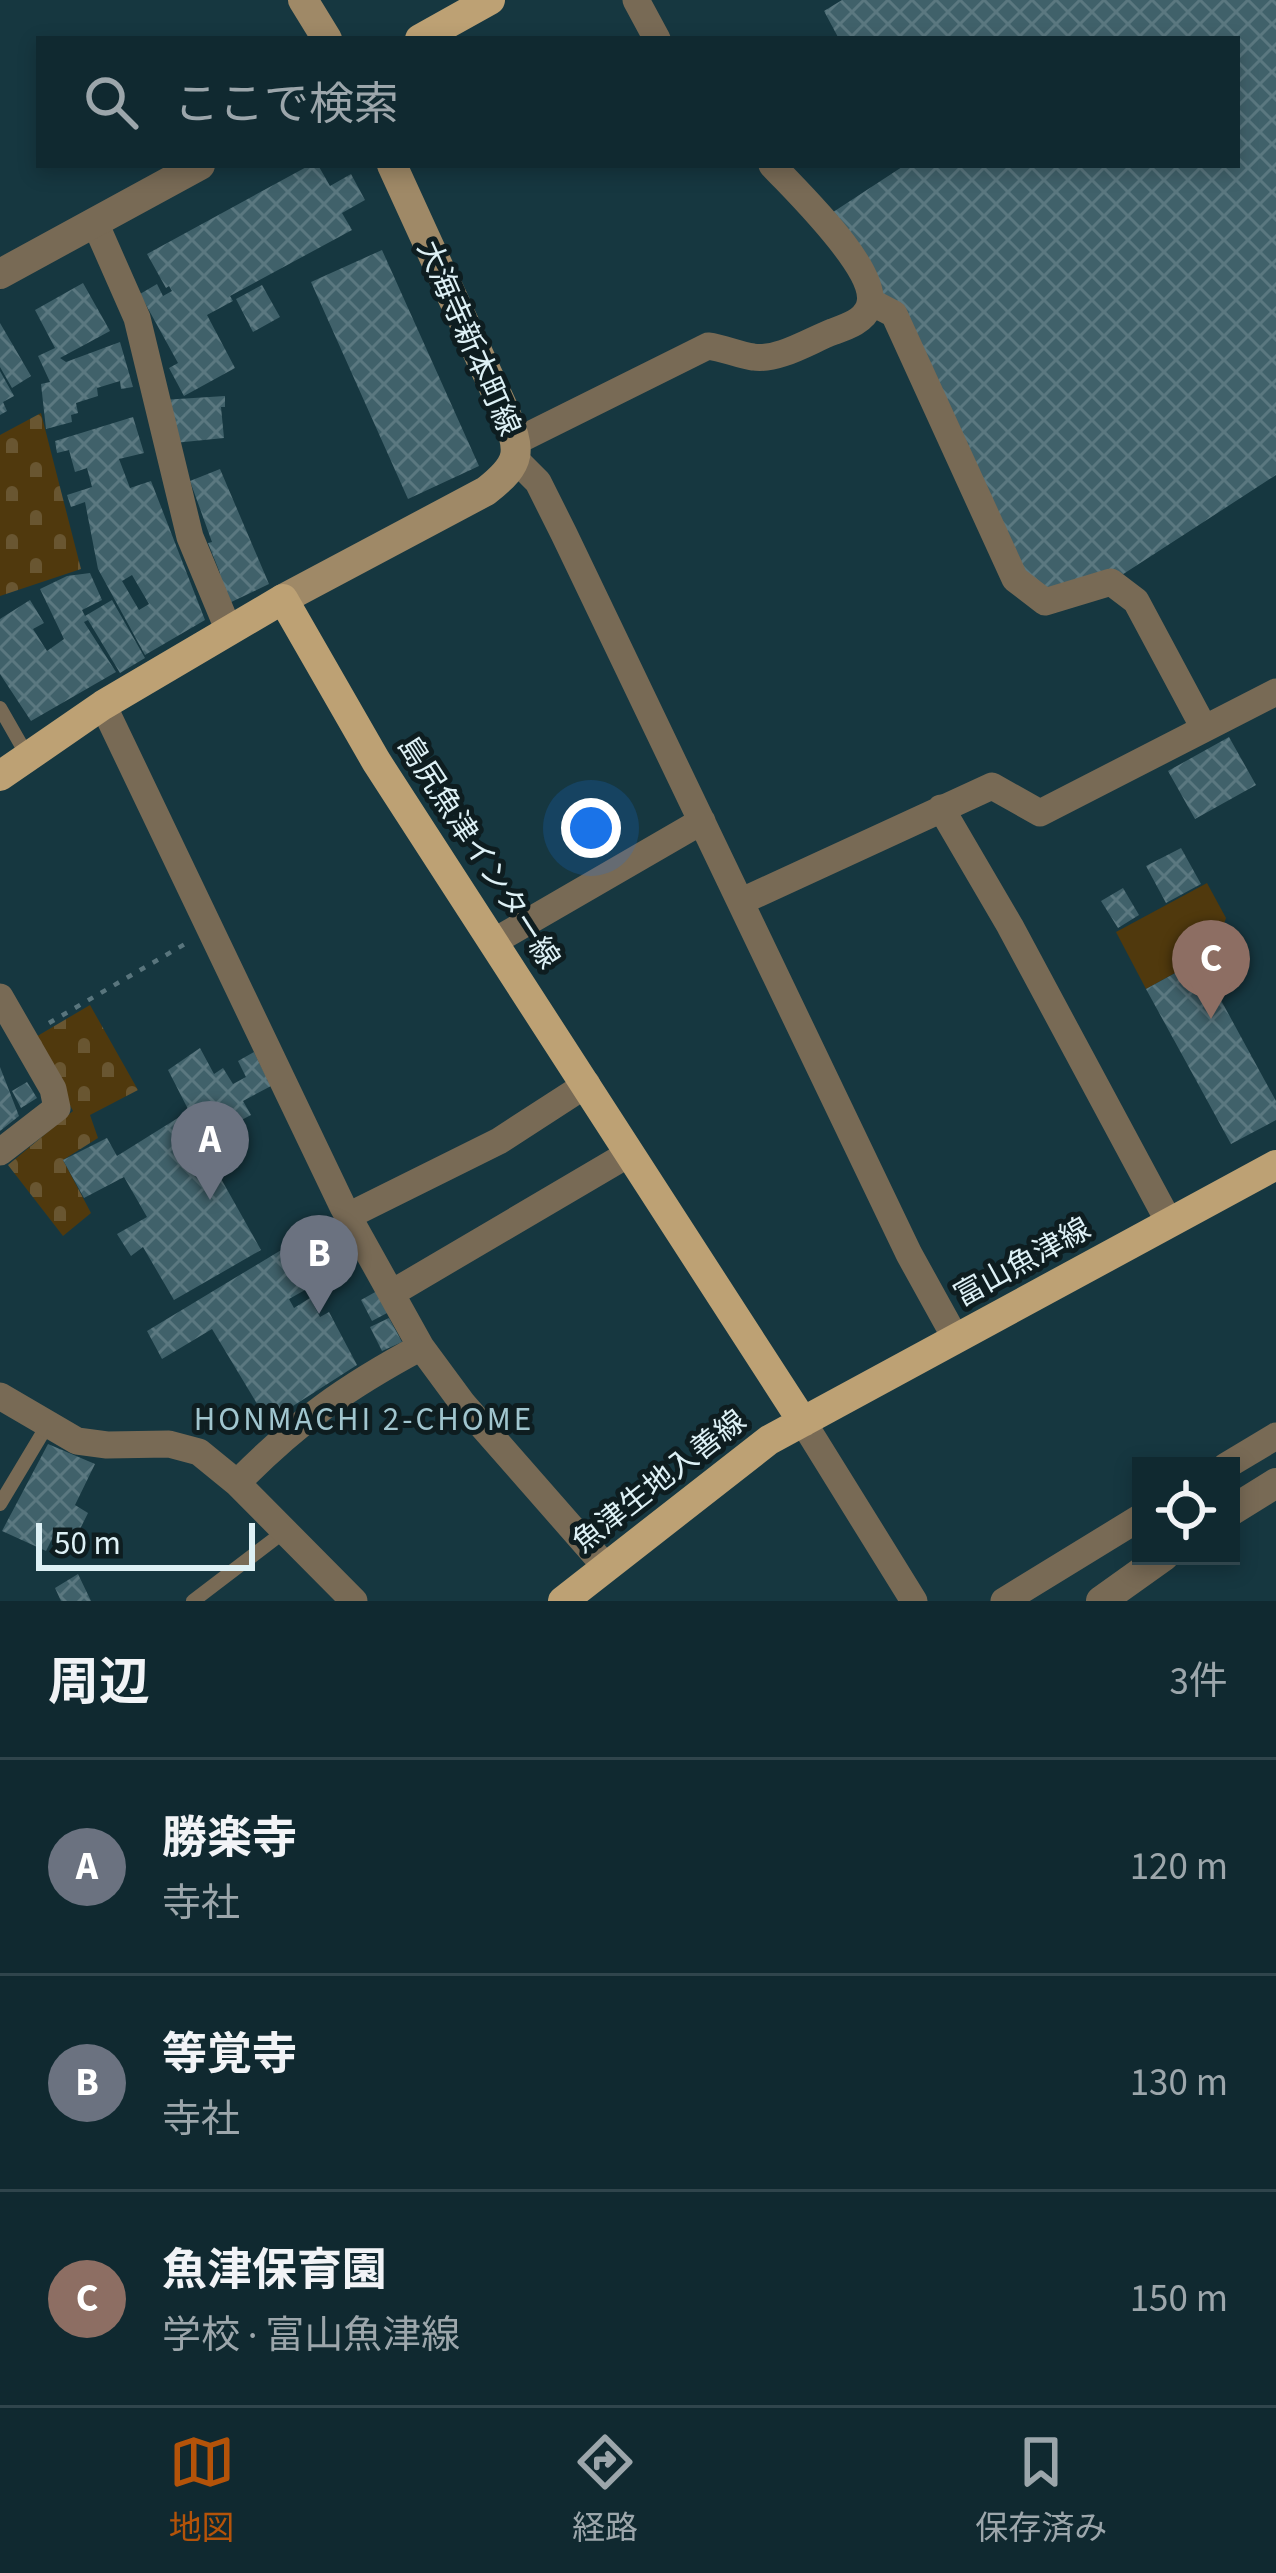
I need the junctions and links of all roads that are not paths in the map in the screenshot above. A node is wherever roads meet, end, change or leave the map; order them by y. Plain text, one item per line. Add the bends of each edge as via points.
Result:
1 (303, 0) edge
2 (490, 0) edge
3 (636, 0) edge
4 (325, 36) edge
5 (425, 36) edge
6 (655, 36) edge
7 (195, 168) edge
8 (393, 168) edge
9 (775, 168) edge
10 (97, 225) junction
11 (0, 274) edge
12 (871, 302) junction
13 (516, 451) junction
14 (283, 599) junction
15 (229, 632) junction
16 (1276, 692) edge
17 (103, 705) junction
18 (0, 708) edge
19 (1204, 728) junction
20 (28, 757) junction
21 (0, 776) edge
22 (941, 808) junction
23 (702, 821) junction
24 (742, 902) junction
25 (495, 941) junction
26 (0, 997) edge
27 (586, 1084) junction
28 (0, 1152) edge
29 (630, 1153) junction
30 (1276, 1166) edge
31 (348, 1216) junction
32 (1168, 1222) junction
33 (392, 1293) junction
34 (956, 1339) junction
35 (421, 1346) junction
36 (0, 1396) edge
37 (802, 1422) junction
38 (48, 1424) junction
39 (1276, 1436) edge
40 (1240, 1458) edge
41 (237, 1483) junction
42 (1276, 1483) edge
43 (0, 1504) edge
44 (1240, 1505) edge
45 (1132, 1523) edge
46 (285, 1531) junction
47 (1151, 1565) edge
48 (606, 1567) junction
49 (193, 1601) edge
50 (353, 1601) edge
51 (563, 1601) edge
52 (914, 1601) edge
53 (1004, 1601) edge
54 (1101, 1601) edge

1 - 4 main road
2 - 5 main road
3 - 6 street
7 - 10 street
8 - 13 main road, 大海寺新本町線
9 - 12 street via 848,249
10 - 11 street
10 - 15 street via 137,317 190,537
12 - 13 street via 855,323 778,354 757,358 708,346
12 - 19 street via 894,314 1016,578 1045,602 1111,582 1136,601
13 - 14 main road, 大海寺新本町線 via 505,476 486,491
13 - 23 street
14 - 15 main road
14 - 25 main road, 島尻魚津インター線 via 376,761
15 - 17 main road
16 - 19 street
17 - 20 main road
17 - 31 street
18 - 20 lane
19 - 22 street via 1040,813 992,786
20 - 21 main road
22 - 24 street
22 - 32 street
23 - 24 street
23 - 25 street
24 - 34 street
25 - 27 main road, 島尻魚津インター線
26 - 28 street via 57,1108
27 - 29 main road, 島尻魚津インター線
27 - 31 street via 499,1141
29 - 33 street
29 - 37 main road, 島尻魚津インター線
30 - 32 main road, 富山魚津線
31 - 33 street
32 - 34 main road, 富山魚津線
33 - 35 street
34 - 37 main road, 富山魚津線
35 - 41 street via 348,1386
35 - 48 street
36 - 38 street
37 - 48 main road, 魚津生地入善線
37 - 52 street
38 - 41 street via 77,1442 199,1452
38 - 43 lane
39 - 40 street
41 - 46 street
42 - 44 street
45 - 53 street
46 - 49 lane
46 - 50 street
47 - 54 street
48 - 51 main road, 魚津生地入善線

